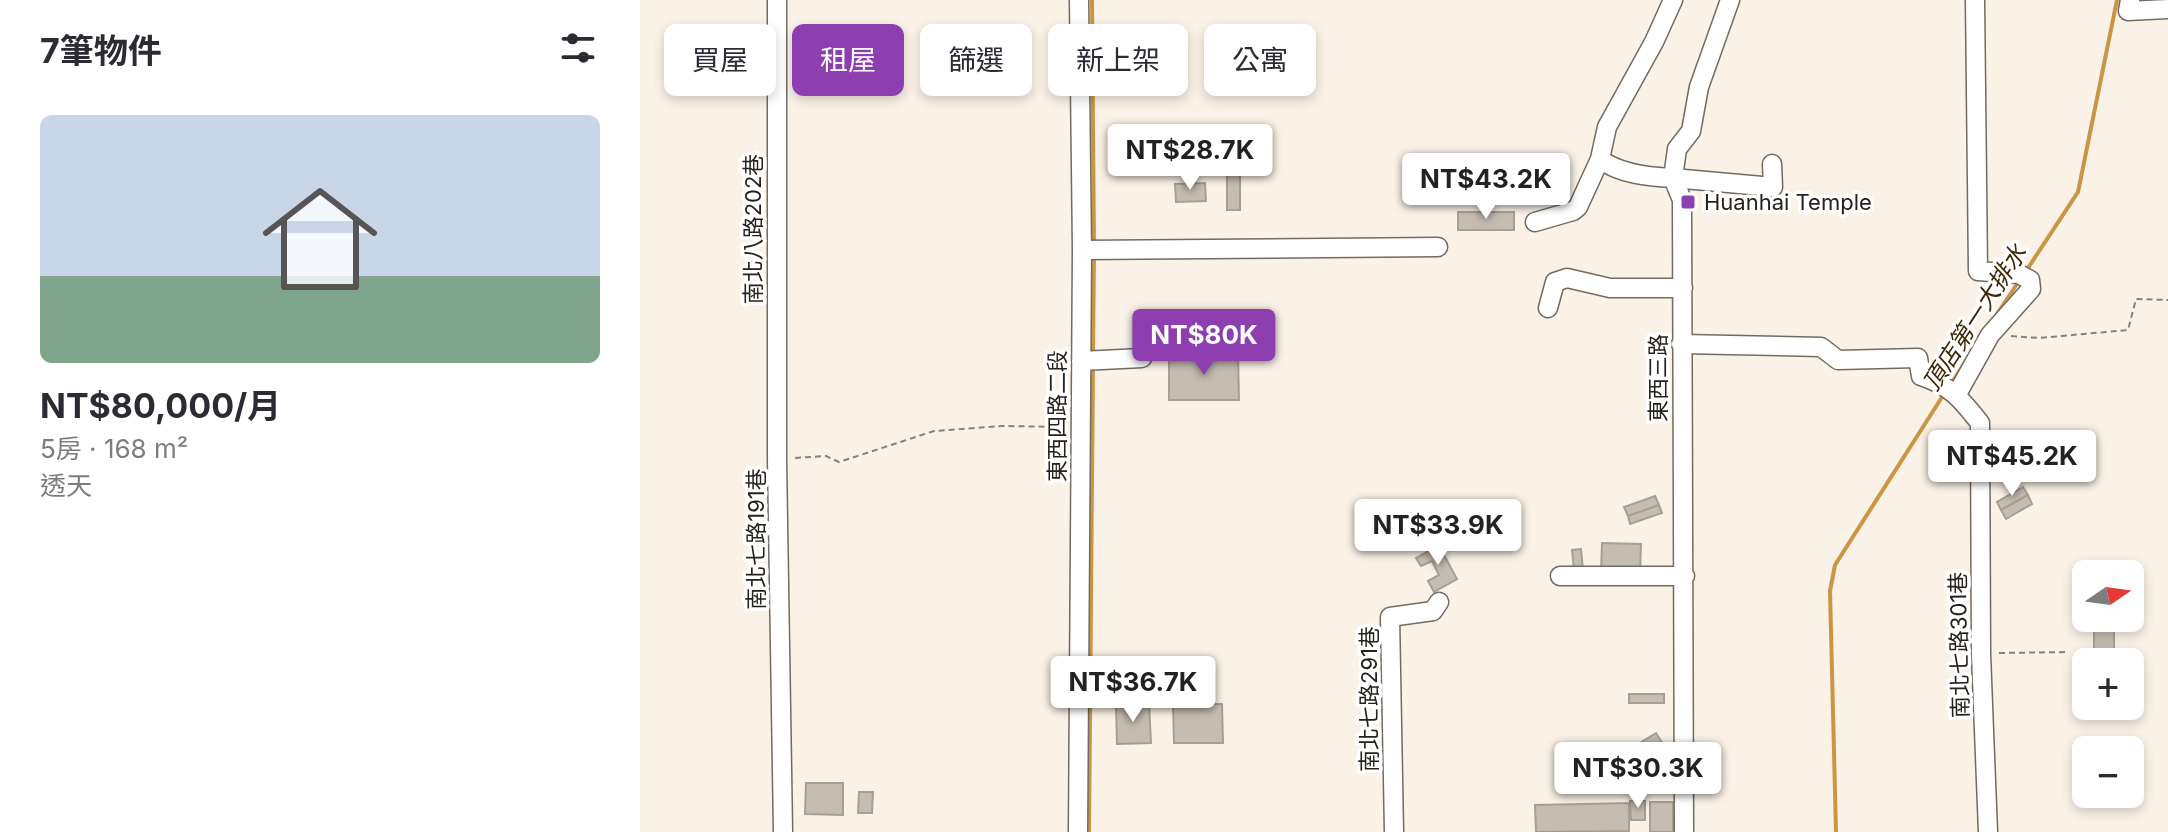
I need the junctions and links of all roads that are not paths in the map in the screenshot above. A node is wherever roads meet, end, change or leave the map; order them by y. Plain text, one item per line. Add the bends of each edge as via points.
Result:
1 (777, 0) edge
2 (1079, 0) edge
3 (1673, 0) edge
4 (1730, 0) edge
5 (1975, 0) edge
6 (2130, 0) edge
7 (2168, 9) edge
8 (1600, 159) junction
9 (1772, 164) dead end
10 (1673, 178) junction
11 (1535, 222) dead end
12 (1438, 247) dead end
13 (1082, 250) junction
14 (1683, 288) junction
15 (1548, 308) dead end
16 (1681, 344) junction
17 (1142, 358) dead end
18 (1081, 361) junction
19 (1957, 394) junction
20 (777, 459) joint
21 (1560, 576) dead end
22 (1685, 576) junction
23 (1439, 602) dead end
24 (783, 832) edge
25 (1078, 832) edge
26 (1394, 832) edge
27 (1684, 832) edge
28 (1988, 832) edge

1 - 20 street, 南北八路202巷
2 - 13 street, 東西四路二段
3 - 8 street via 1607,127
4 - 10 street via 1709,55 1691,131 1677,149
5 - 19 street via 1978,271 2019,274 2030,280 2031,289 1990,335
6 - 7 street via 2128,11
8 - 10 street via 1611,168
8 - 11 street via 1578,207
9 - 10 street via 1773,187
10 - 14 street, 東西三路 via 1682,200
12 - 13 street
13 - 18 street, 東西四路二段
14 - 15 street via 1610,288 1567,278 1555,282
14 - 16 street, 東西三路
16 - 19 street via 1821,347 1838,360 1918,358 1921,376
16 - 22 street, 東西三路
17 - 18 street
18 - 25 street, 東西四路二段
19 - 28 street, 南北七路301巷 via 1980,423
20 - 24 street, 南北七路191巷
21 - 22 street
22 - 27 street, 東西三路
23 - 26 street, 南北七路291巷 via 1433,611 1390,617

